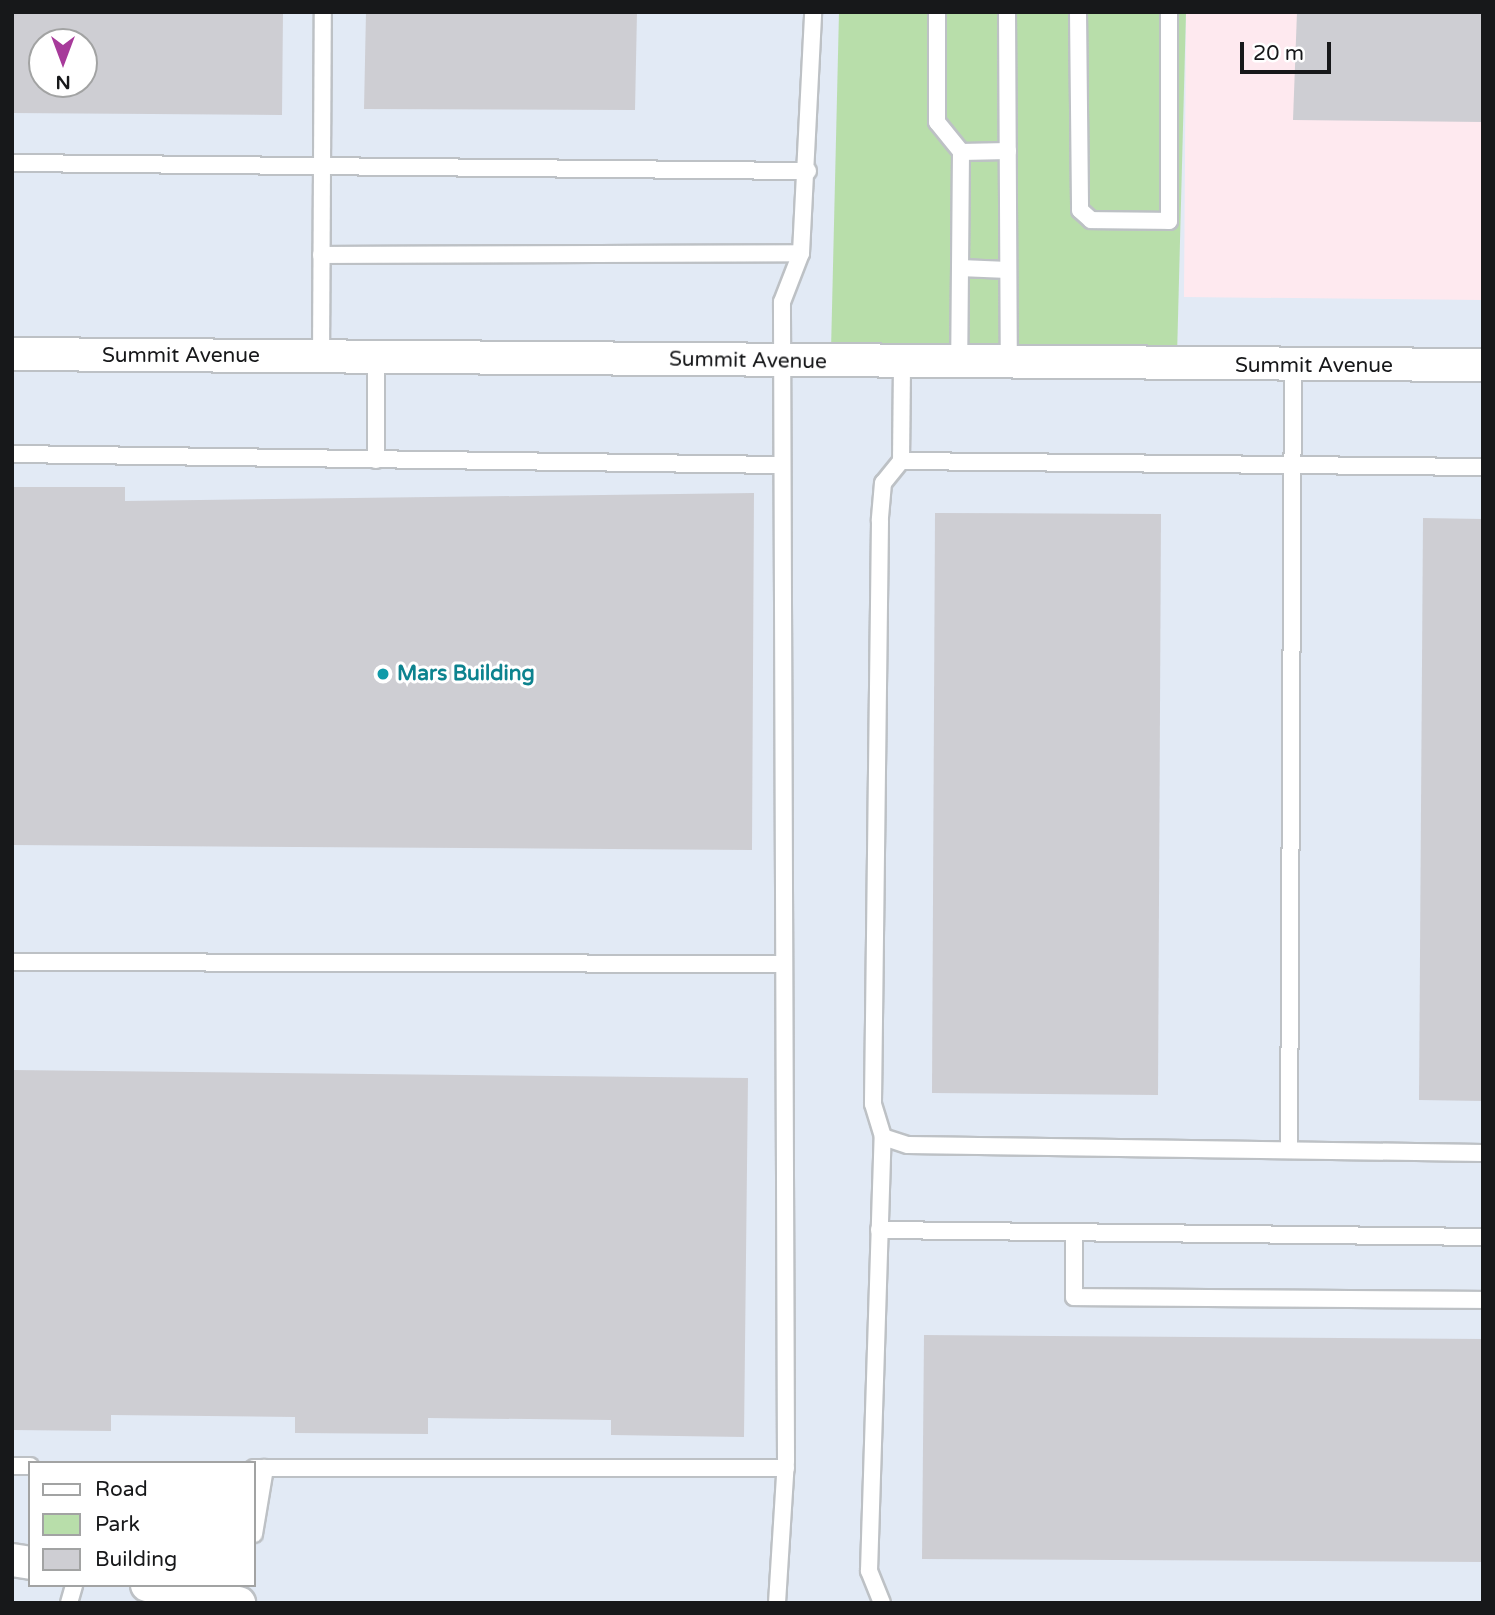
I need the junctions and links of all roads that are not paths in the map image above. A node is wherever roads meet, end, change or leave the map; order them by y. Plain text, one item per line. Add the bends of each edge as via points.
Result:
1 (323, 12) edge
2 (813, 12) edge
3 (937, 12) edge
4 (1007, 12) edge
5 (1078, 12) edge
6 (1169, 12) edge
7 (1008, 151) junction
8 (961, 152) junction
9 (12, 163) edge
10 (322, 167) junction
11 (808, 171) junction
12 (801, 253) junction
13 (321, 255) junction
14 (960, 268) junction
15 (1009, 270) junction
16 (12, 355) edge
17 (321, 357) junction
18 (376, 358) junction
19 (782, 361) junction
20 (902, 364) junction
21 (960, 365) junction
22 (1483, 365) edge
23 (1009, 366) junction
24 (1293, 366) junction
25 (12, 454) edge
26 (376, 460) junction
27 (901, 461) junction
28 (781, 465) junction
29 (1293, 467) junction
30 (1483, 467) edge
31 (12, 962) edge
32 (784, 964) junction
33 (883, 1137) junction
34 (1289, 1150) junction
35 (1483, 1153) edge
36 (879, 1230) junction
37 (1074, 1232) junction
38 (1483, 1237) edge
39 (1483, 1300) edge
40 (260, 1468) edge
41 (786, 1468) junction
42 (256, 1512) edge
43 (157, 1587) edge
44 (240, 1603) edge
45 (777, 1603) edge
46 (883, 1603) edge

1 - 10 lane
2 - 11 lane
3 - 8 lane via 937,122
4 - 7 lane
5 - 6 lane via 1080,210 1091,220 1169,220
7 - 8 lane
7 - 15 lane
8 - 14 lane
9 - 10 lane
10 - 11 lane
10 - 13 lane
11 - 12 lane
12 - 13 lane
12 - 19 lane via 782,302
13 - 17 lane
14 - 15 lane
14 - 21 lane
15 - 23 lane
16 - 17 street, Summit Avenue
17 - 18 street, Summit Avenue
18 - 19 street, Summit Avenue
18 - 26 lane
19 - 20 street, Summit Avenue
19 - 28 lane
20 - 21 street, Summit Avenue
20 - 27 lane
21 - 23 street, Summit Avenue
22 - 24 street, Summit Avenue
23 - 24 street, Summit Avenue
24 - 29 lane
25 - 26 lane
26 - 28 lane
27 - 29 lane
27 - 33 lane via 883,483 880,521 873,1104
28 - 32 lane
29 - 30 lane
29 - 34 lane
31 - 32 lane
32 - 41 lane
33 - 34 lane via 908,1145
33 - 36 lane
34 - 35 lane
36 - 37 lane
36 - 46 lane via 869,1571
37 - 38 lane
37 - 39 lane via 1074,1297
40 - 41 lane
40 - 42 lane
41 - 45 lane
43 - 44 street

